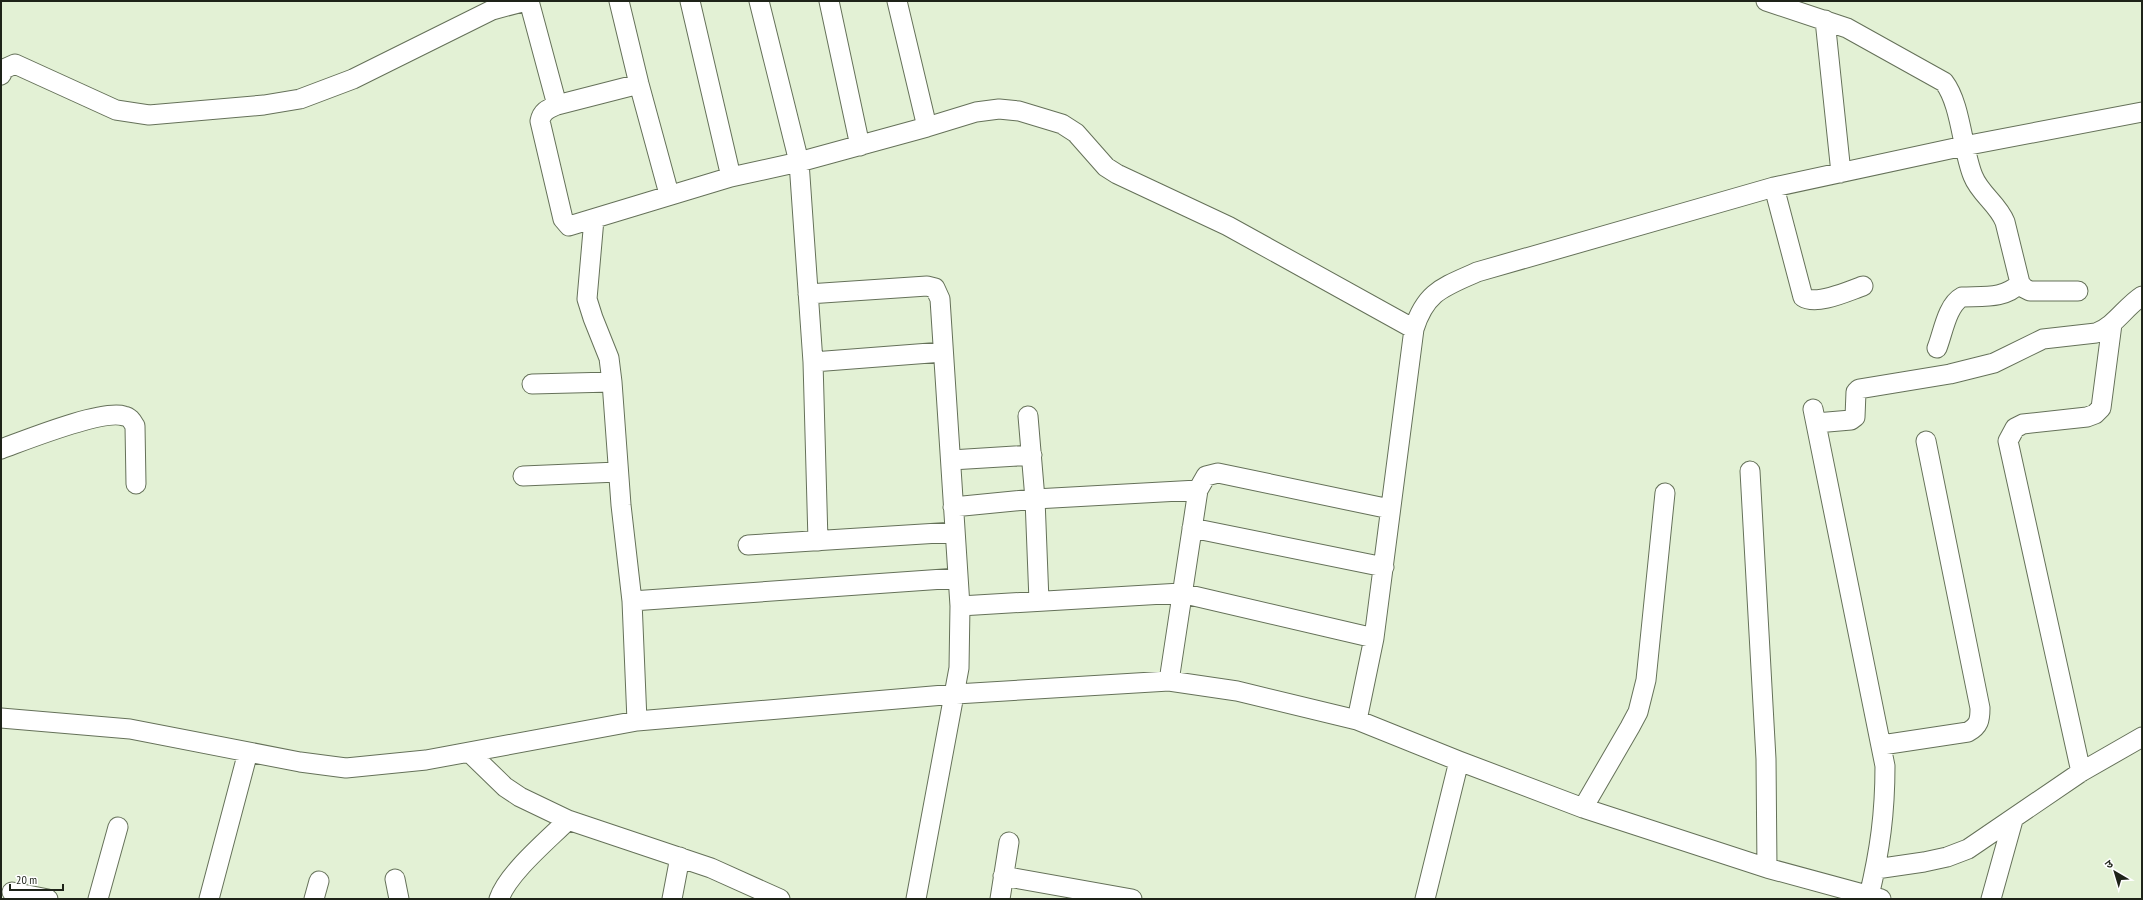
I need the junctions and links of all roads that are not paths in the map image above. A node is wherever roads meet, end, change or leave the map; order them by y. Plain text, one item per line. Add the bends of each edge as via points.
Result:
1 (527, 1) edge
2 (619, 1) edge
3 (690, 1) edge
4 (759, 1) edge
5 (829, 1) edge
6 (897, 1) edge
7 (1766, 1) edge
8 (1825, 20) junction
9 (1, 74) edge
10 (639, 84) junction
11 (557, 105) junction
12 (2142, 112) edge
13 (927, 128) junction
14 (860, 146) junction
15 (1964, 146) junction
16 (799, 162) junction
17 (1841, 173) junction
18 (730, 177) junction
19 (1774, 187) junction
20 (669, 194) junction
21 (594, 219) junction
22 (2020, 283) junction
23 (1863, 286) dead end
24 (2078, 291) dead end
25 (808, 294) junction
26 (2142, 296) edge
27 (2112, 324) junction
28 (1414, 329) junction
29 (1937, 348) dead end
30 (943, 352) junction
31 (813, 362) junction
32 (612, 382) junction
33 (532, 384) dead end
34 (1028, 416) dead end
35 (1926, 441) dead end
36 (1, 449) edge
37 (1032, 455) junction
38 (951, 460) junction
39 (1750, 471) dead end
40 (618, 472) junction
41 (522, 476) dead end
42 (136, 484) dead end
43 (1198, 490) junction
44 (1665, 493) dead end
45 (1035, 498) junction
46 (953, 507) junction
47 (1390, 509) junction
48 (1192, 528) junction
49 (955, 532) junction
50 (818, 541) junction
51 (748, 545) dead end
52 (1384, 567) junction
53 (958, 578) junction
54 (1181, 593) junction
55 (632, 601) junction
56 (1039, 601) junction
57 (960, 606) junction
58 (1374, 638) junction
59 (1169, 681) junction
60 (956, 694) junction
61 (1, 718) edge
62 (1357, 720) junction
63 (637, 721) junction
64 (2142, 737) edge
65 (1882, 745) junction
66 (248, 752) junction
67 (469, 752) junction
68 (1459, 762) junction
69 (2081, 772) junction
70 (1583, 808) junction
71 (568, 820) junction
72 (2013, 820) junction
73 (118, 827) dead end
74 (1009, 842) dead end
75 (680, 857) junction
76 (1767, 868) junction
77 (1876, 869) junction
78 (1003, 876) junction
79 (396, 879) dead end
80 (319, 881) dead end
81 (12, 892) dead end
82 (1070, 893) edge
83 (1875, 898) edge
84 (48, 899) edge
85 (98, 899) edge
86 (209, 899) edge
87 (314, 899) edge
88 (399, 899) edge
89 (499, 899) edge
90 (672, 899) edge
91 (780, 899) edge
92 (916, 899) edge
93 (1000, 899) edge
94 (1132, 899) edge
95 (1425, 899) edge
96 (1992, 899) edge

1 - 9 street via 492,10 353,79 300,100 264,105 148,115 116,110 14,64 4,69
1 - 11 street
2 - 10 street
3 - 18 street
4 - 16 street
5 - 14 street
6 - 13 street
7 - 8 street
8 - 15 street via 1865,37 1944,82 1953,98
8 - 17 street
10 - 11 street
10 - 20 street
11 - 21 street via 545,110 540,121 563,219 569,226
12 - 15 street
13 - 14 street
13 - 28 street via 976,112 999,109 1019,111 1062,124 1076,133 1106,167 1117,174 1228,226
14 - 16 street
15 - 17 street
15 - 22 street via 1977,184 2001,212
16 - 18 street
16 - 25 street
17 - 19 street
18 - 20 street
19 - 23 street via 1803,298 1809,301 1818,300
19 - 28 street via 1477,272 1431,296 1420,311
20 - 21 street
21 - 32 street via 588,300 609,358
22 - 24 street via 2030,291
22 - 29 street via 2014,290 2001,295 1962,297 1957,300 1952,306
25 - 30 street via 927,286 934,288 940,299
25 - 31 street
26 - 27 street via 2126,308
27 - 65 street via 2096,334 2043,339 2009,357 1974,368 1859,389 1856,392 1855,417 1851,420 1815,416
27 - 69 street via 2101,408 2088,417 2024,424 2015,428 2008,441
28 - 47 street
30 - 31 street
30 - 38 street
31 - 50 street
32 - 33 street
32 - 40 street
34 - 37 street
35 - 65 street via 1980,708 1980,720 1976,728 1968,732
36 - 42 street via 77,422 123,415 131,419 135,426
37 - 38 street
37 - 45 street
38 - 46 street
39 - 76 street via 1767,779
40 - 41 street
40 - 55 street
43 - 45 street
43 - 47 street via 1206,476 1218,473
43 - 48 street
44 - 70 street via 1646,680 1642,697 1630,727
45 - 46 street
45 - 56 street
46 - 49 street
47 - 52 street
48 - 52 street
48 - 54 street
49 - 50 street
49 - 53 street
50 - 51 street
52 - 58 street
53 - 55 street
53 - 57 street
54 - 56 street
54 - 58 street
54 - 59 street
55 - 63 street
56 - 57 street
57 - 60 street
58 - 62 street
59 - 60 street
59 - 62 street via 1237,691
60 - 63 street
60 - 92 street
61 - 66 street via 130,729
62 - 68 street
63 - 67 street
64 - 69 street
65 - 77 street via 1885,766 1884,816
66 - 67 street via 346,768 426,760
66 - 86 street
67 - 71 street via 505,788
68 - 70 street
68 - 95 street
69 - 72 street
70 - 76 street
71 - 75 street
71 - 89 street via 515,873
72 - 77 street via 1968,849 1947,857
72 - 96 street
73 - 85 street
74 - 78 street
75 - 90 street
75 - 91 street via 735,877
76 - 83 street
77 - 83 street
78 - 82 street
78 - 93 street
79 - 88 street
80 - 87 street
81 - 84 street
82 - 94 street

